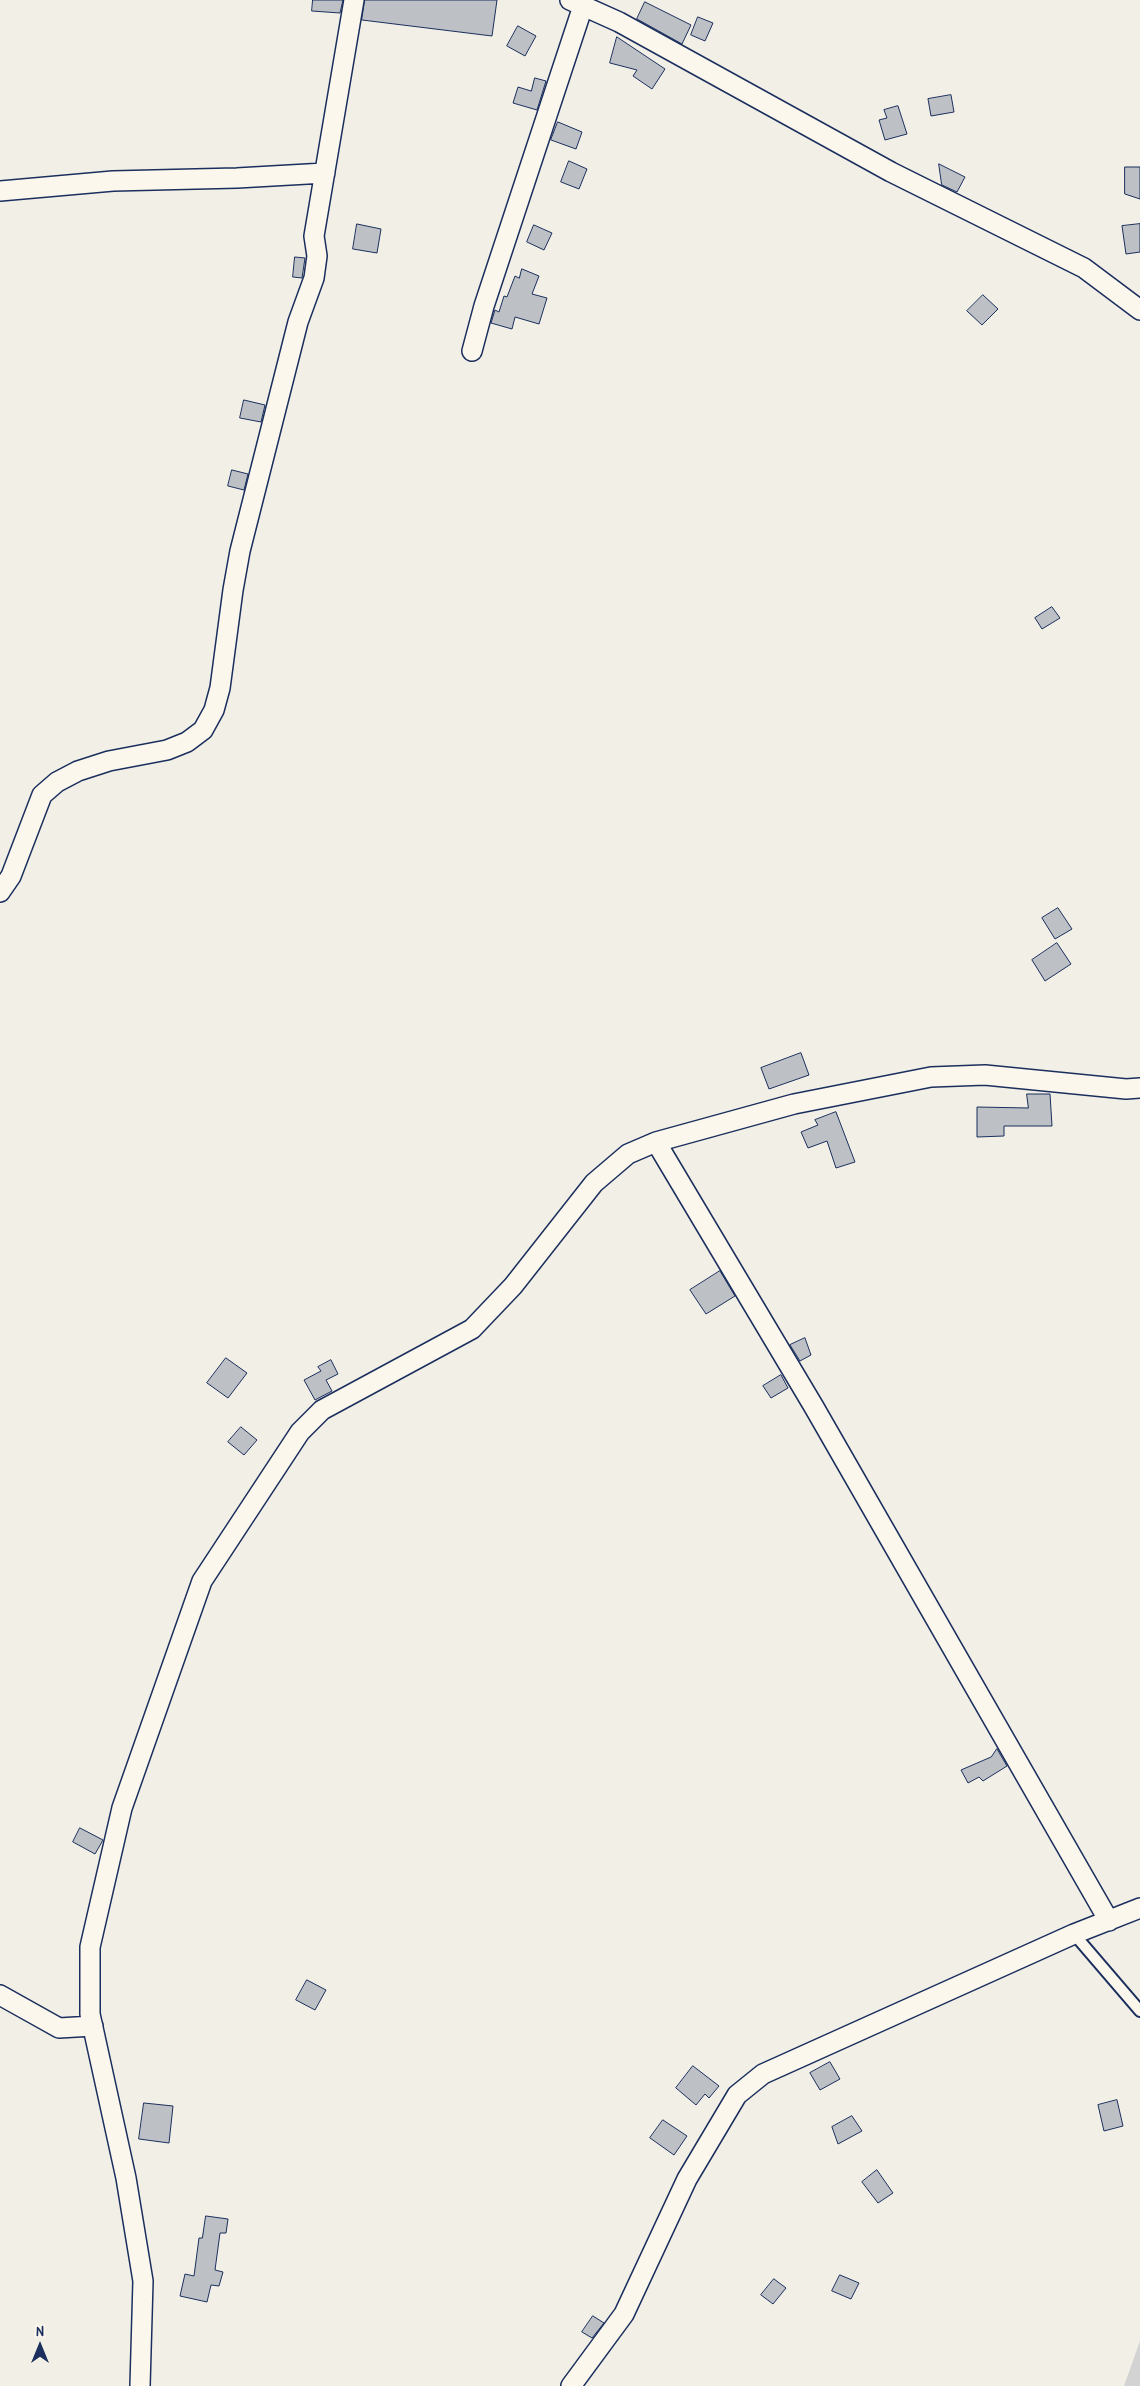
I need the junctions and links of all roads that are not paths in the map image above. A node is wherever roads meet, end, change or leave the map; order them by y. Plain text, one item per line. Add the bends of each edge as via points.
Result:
1 (354, 0) edge
2 (576, 3) edge
3 (325, 173) junction
4 (0, 191) edge
5 (1140, 310) edge
6 (472, 351) dead end
7 (0, 892) edge
8 (1140, 1088) edge
9 (656, 1142) junction
10 (1140, 1908) edge
11 (1109, 1921) junction
12 (1074, 1934) junction
13 (0, 1995) edge
14 (1140, 2011) edge
15 (93, 2026) junction
16 (140, 2386) edge
17 (571, 2386) edge

1 - 3 street
2 - 5 street via 627,27 891,172 1084,268
2 - 6 street
3 - 4 street via 113,182
3 - 7 street via 314,236 317,256 314,278 298,322 240,552 214,710 203,730 187,742 167,750 109,761 57,782 42,795 11,876
8 - 9 street via 985,1075 931,1077 794,1104
9 - 11 street via 814,1407
9 - 15 street via 628,1154 594,1183 513,1286 472,1329 322,1410 300,1432 202,1581 122,1808 90,1947 90,2014
10 - 11 street
11 - 12 street
12 - 14 lane
12 - 17 street via 763,2074 737,2095 687,2179 624,2314
13 - 15 street via 59,2028
15 - 16 street via 126,2178 143,2281

